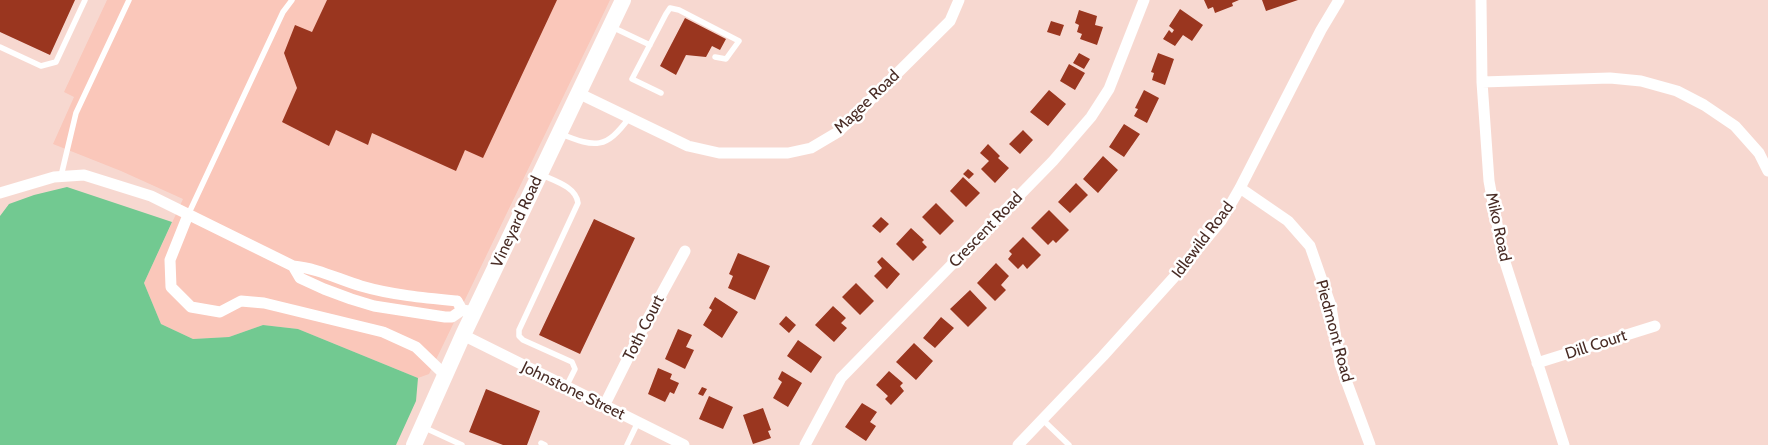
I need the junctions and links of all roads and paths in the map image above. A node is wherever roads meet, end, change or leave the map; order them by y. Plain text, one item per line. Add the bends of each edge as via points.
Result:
1 (85, 0) edge
2 (128, 0) edge
3 (292, 0) edge
4 (622, 0) edge
5 (959, 0) edge
6 (1144, 0) edge
7 (1339, 0) edge
8 (1481, 0) edge
9 (610, 26) junction
10 (650, 44) junction
11 (0, 47) edge
12 (715, 57) dead end
13 (1482, 82) junction
14 (578, 93) junction
15 (661, 93) dead end
16 (629, 118) junction
17 (559, 133) junction
18 (1768, 171) edge
19 (540, 174) junction
20 (61, 176) junction
21 (1240, 188) junction
22 (0, 193) edge
23 (188, 215) junction
24 (685, 251) dead end
25 (293, 266) junction
26 (468, 311) junction
27 (1655, 326) dead end
28 (463, 335) junction
29 (1537, 363) junction
30 (446, 376) junction
31 (566, 387) junction
32 (604, 406) junction
33 (1043, 420) junction
34 (638, 422) junction
35 (423, 427) junction
36 (414, 445) edge
37 (462, 445) edge
38 (627, 445) edge
39 (684, 445) edge
40 (805, 445) edge
41 (1018, 445) edge
42 (1069, 445) edge
43 (1370, 445) edge
44 (1564, 445) edge

1 - 11 lane via 56,62 41,66
2 - 20 lane via 76,114
3 - 23 lane via 283,12
4 - 9 street, Vineyard Road
5 - 16 street, Magee Road via 950,21 838,132 811,148 788,154 719,153 688,146
6 - 40 street, Crescent Road via 1108,89 1091,117 1053,161 841,378
7 - 21 street, Idlewild Road
8 - 13 street, Miko Road
9 - 10 lane
9 - 14 street, Vineyard Road
10 - 12 lane via 670,8 739,41 726,59
10 - 15 lane via 632,79
13 - 18 street via 1610,78 1641,81 1677,91 1735,126 1759,153
13 - 29 street, Miko Road via 1489,181 1503,256
14 - 16 street, Magee Road
14 - 17 street, Vineyard Road
16 - 17 lane via 616,134 601,144 580,142
17 - 19 street, Vineyard Road
19 - 26 street, Vineyard Road
19 - 31 lane via 573,191 578,203 519,336 572,362 575,369
20 - 22 street
20 - 23 street via 84,175 151,196
21 - 33 street, Idlewild Road via 1221,221 1176,275
21 - 43 street, Piedmont Road via 1288,221 1310,246 1331,306 1340,364
23 - 25 street
23 - 30 street via 170,260 171,287 191,307 220,312 241,301 383,332 416,347
24 - 32 street, Toth Court
25 - 26 street via 308,267 360,286 392,293 457,301
25 - 26 street via 300,278 324,290 374,306 445,317
26 - 28 street, Vineyard Road
27 - 29 street, Dill Court
28 - 30 street, Vineyard Road
28 - 31 street, Johnstone Street
29 - 44 street, Miko Road
30 - 35 street, Vineyard Road
31 - 32 street, Johnstone Street
32 - 34 street, Johnstone Street
33 - 41 street, Idlewild Road
33 - 42 lane
34 - 38 lane
34 - 39 street, Johnstone Street
35 - 36 street, Vineyard Road
35 - 37 lane

